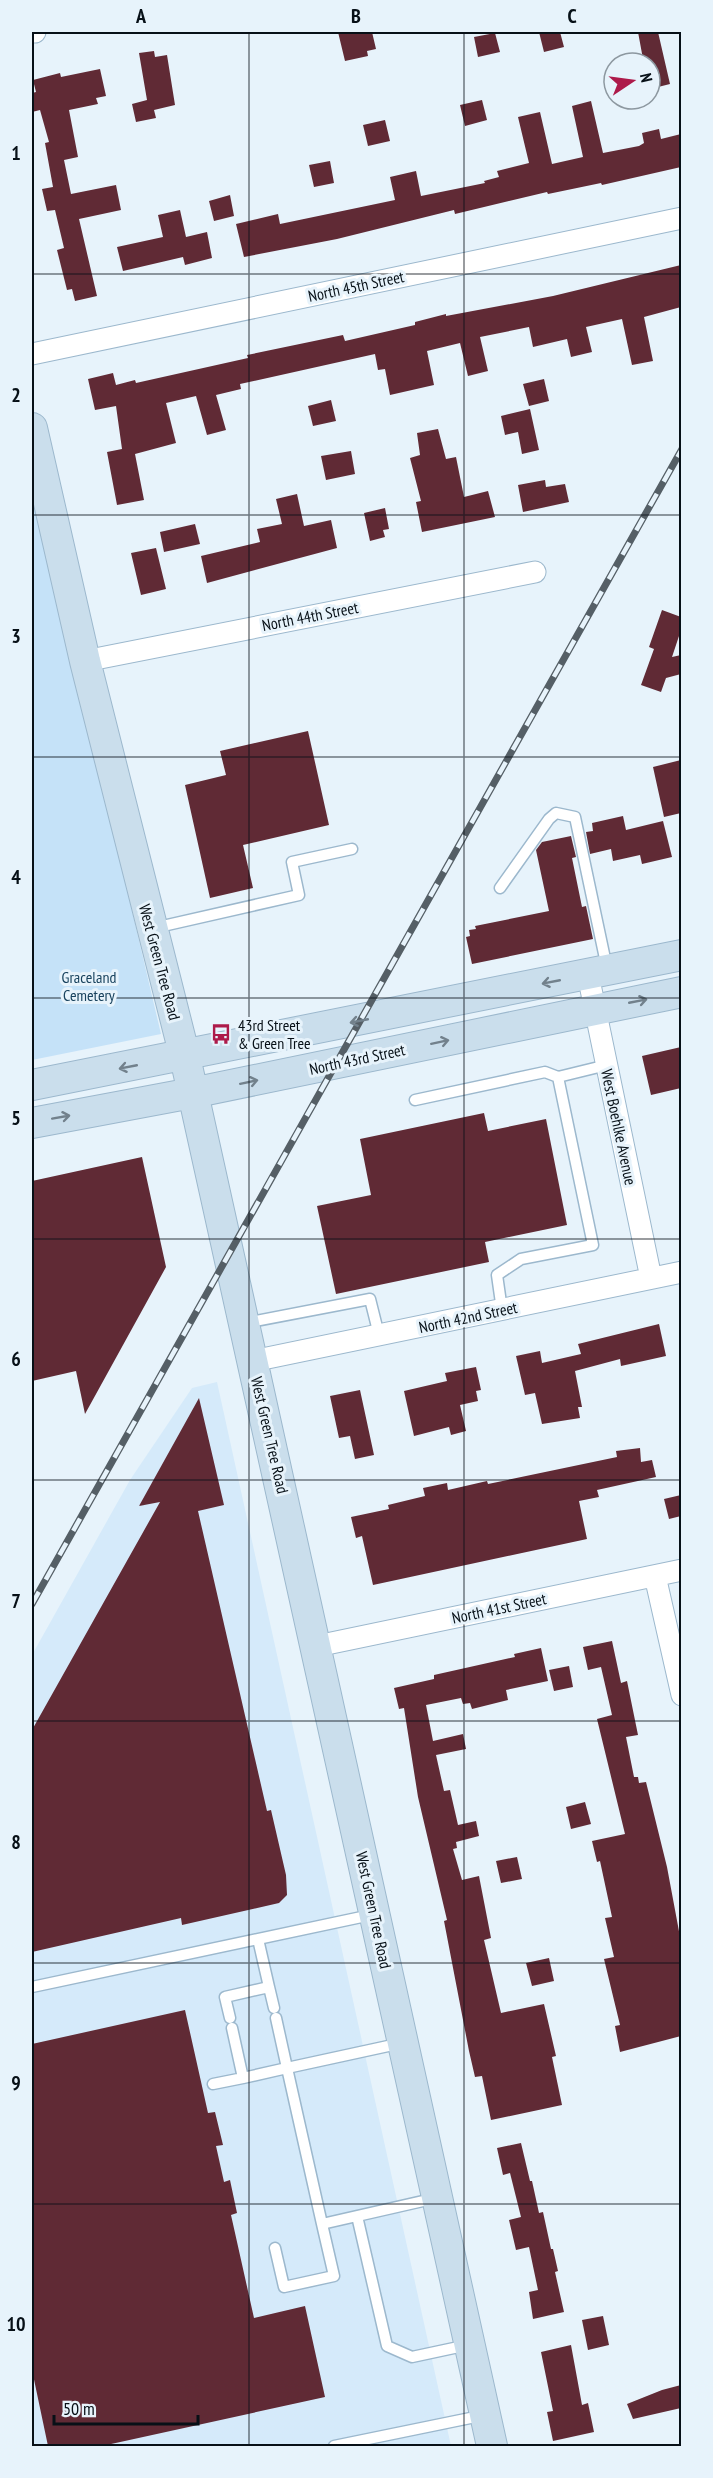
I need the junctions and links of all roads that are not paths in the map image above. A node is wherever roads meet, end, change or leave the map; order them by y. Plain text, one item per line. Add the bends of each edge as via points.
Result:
1 (681, 218) edge
2 (32, 354) edge
3 (32, 428) edge
4 (535, 572) dead end
5 (84, 661) junction
6 (352, 849) dead end
7 (500, 888) dead end
8 (151, 929) junction
9 (681, 955) edge
10 (598, 973) junction
11 (681, 992) edge
12 (595, 1010) junction
13 (185, 1057) junction
14 (607, 1065) junction
15 (558, 1077) junction
16 (32, 1085) edge
17 (192, 1093) junction
18 (415, 1100) dead end
19 (32, 1123) edge
20 (681, 1272) edge
21 (651, 1278) junction
22 (502, 1310) junction
23 (245, 1323) junction
24 (379, 1335) junction
25 (254, 1361) junction
26 (681, 1570) edge
27 (655, 1576) junction
28 (317, 1646) junction
29 (681, 1695) edge
30 (375, 1915) junction
31 (258, 1940) junction
32 (32, 1987) edge
33 (269, 1987) junction
34 (402, 2043) junction
35 (288, 2068) junction
36 (243, 2078) junction
37 (213, 2084) dead end
38 (437, 2198) junction
39 (357, 2216) junction
40 (322, 2224) junction
41 (275, 2248) dead end
42 (469, 2345) junction
43 (485, 2415) junction
44 (334, 2446) edge
45 (492, 2446) edge

1 - 2 street, North 45th Street
3 - 5 street, West Green Tree Road
4 - 5 street, North 44th Street
5 - 8 street, West Green Tree Road
6 - 8 lane via 292,862 299,895
7 - 10 lane via 549,819 556,813 575,817
8 - 13 street, West Green Tree Road
9 - 10 street
10 - 12 street, West Boehlke Avenue
10 -> 13 street
12 -> 11 street, North 43rd Street
12 - 14 street, West Boehlke Avenue
17 -> 12 street, North 43rd Street
13 -> 16 street
13 - 17 street, West Green Tree Road
14 - 15 lane
14 - 21 street, West Boehlke Avenue
15 - 18 lane via 545,1072
15 - 22 lane via 593,1245 521,1259 497,1275
19 -> 17 street, North 43rd Street
17 - 23 street, West Green Tree Road
20 - 21 street, North 42nd Street
21 - 22 street, North 42nd Street
22 - 24 street, North 42nd Street
23 - 24 lane via 370,1299
23 - 25 street, West Green Tree Road
24 - 25 street, North 42nd Street
25 - 28 street, West Green Tree Road
26 - 27 street, North 41st Street
27 - 28 street, North 41st Street
27 - 29 street
28 - 30 street, West Green Tree Road
30 - 31 lane
30 - 34 street, West Green Tree Road
31 - 32 lane
31 - 33 lane
33 - 35 lane
33 - 36 lane via 225,1997
34 - 35 lane
34 - 38 street, West Green Tree Road
35 - 36 lane
35 - 40 lane
36 - 37 lane
38 - 39 lane
38 - 42 street, West Green Tree Road
39 - 40 lane
39 - 42 lane via 387,2346 412,2357
40 - 41 lane via 334,2276 284,2287
42 - 43 street, West Green Tree Road
43 - 44 lane
43 - 45 street, West Green Tree Road

